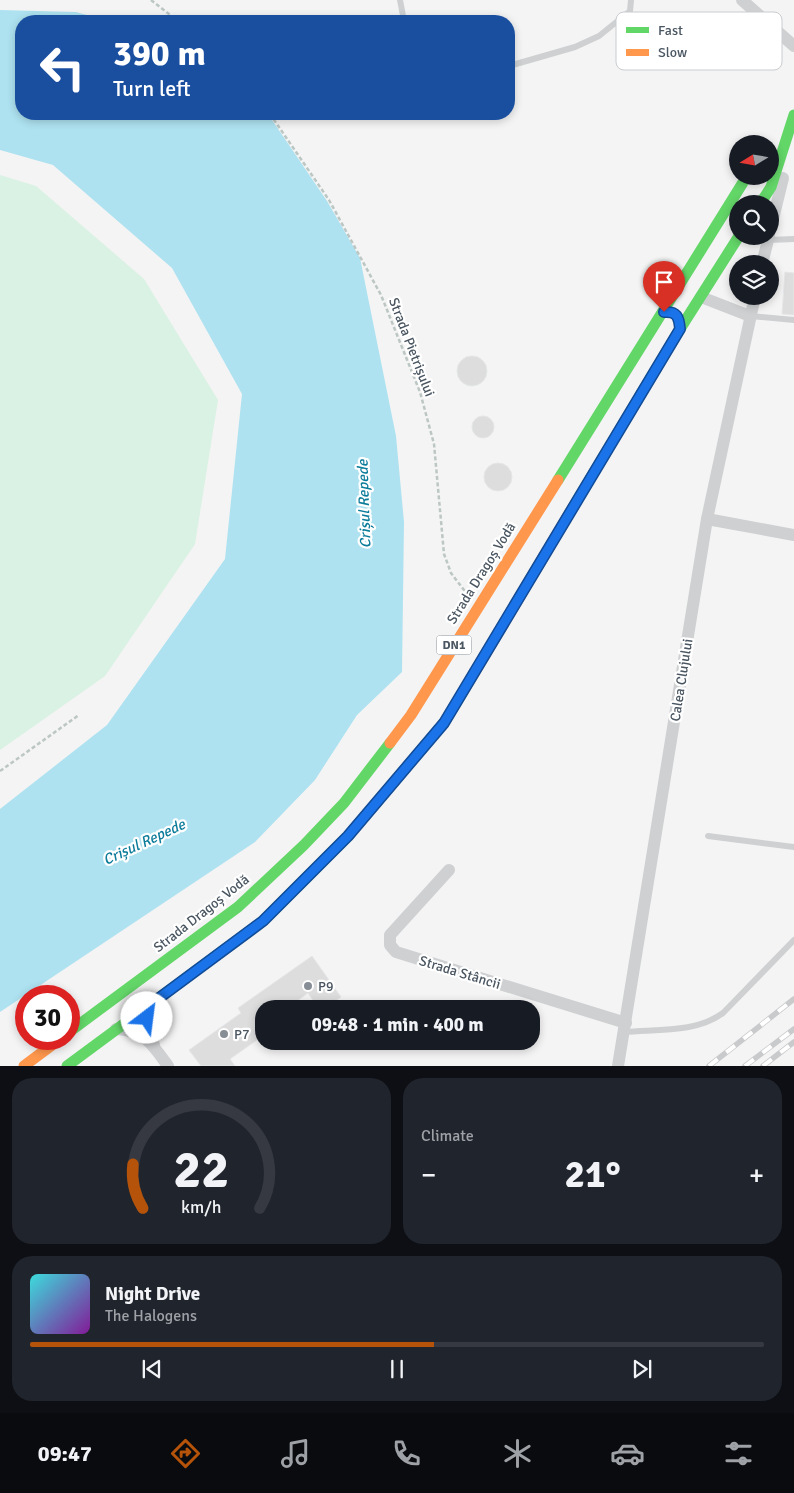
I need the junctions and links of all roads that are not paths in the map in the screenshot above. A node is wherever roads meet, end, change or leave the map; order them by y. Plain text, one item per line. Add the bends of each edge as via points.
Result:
1 (400, 0) edge
2 (631, 0) edge
3 (742, 0) edge
4 (629, 12) edge
5 (756, 12) edge
6 (403, 15) edge
7 (616, 22) edge
8 (782, 35) edge
9 (794, 46) edge
10 (515, 64) edge
11 (794, 115) edge
12 (791, 134) edge
13 (779, 140) edge
14 (741, 185) edge
15 (766, 195) edge
16 (779, 195) edge
17 (729, 223) edge
18 (779, 237) edge
19 (794, 239) edge
20 (734, 245) edge
21 (701, 297) junction
22 (753, 305) edge
23 (664, 312) junction
24 (750, 316) junction
25 (794, 320) edge
26 (680, 329) junction
27 (707, 519) junction
28 (794, 535) edge
29 (708, 836) dead end
30 (794, 847) edge
31 (449, 870) dead end
32 (794, 940) edge
33 (147, 1007) junction
34 (80, 1024) edge
35 (625, 1027) junction
36 (116, 1029) junction
37 (155, 1048) junction
38 (45, 1050) edge
39 (24, 1066) edge
40 (67, 1066) edge
41 (168, 1066) edge
42 (618, 1066) edge

1 - 6 lane
2 - 4 lane
3 - 5 street
7 - 10 lane via 599,36 575,47
8 - 9 street
11 - 12 main road
12 - 13 main road
12 - 15 main road
12 - 16 street
14 - 23 main road, Strada Dragoș Vodă / DN1
17 - 21 main road via 693,276 691,286
18 - 19 lane
20 - 21 main road, DN1
21 - 24 street
21 - 26 main road, DN1
22 - 24 street, Calea Clujului
23 - 26 main road via 676,314 680,319
23 - 34 main road, Strada Dragoș Vodă / DN1 via 411,715 344,803 238,907
24 - 25 lane
24 - 27 street, Calea Clujului
26 - 33 main road, DN1 via 444,723 348,836 270,914
27 - 28 street
27 - 35 street, Calea Clujului
29 - 30 lane
31 - 35 street, Strada Stâncii via 390,935 390,945 396,952
32 - 35 lane via 713,1021 700,1026
33 - 36 main road, DN1
33 - 37 street via 148,1027
35 - 42 street, Calea Clujului
36 - 37 street via 139,1033
36 - 40 main road, DN1
37 - 41 street
38 - 39 main road

